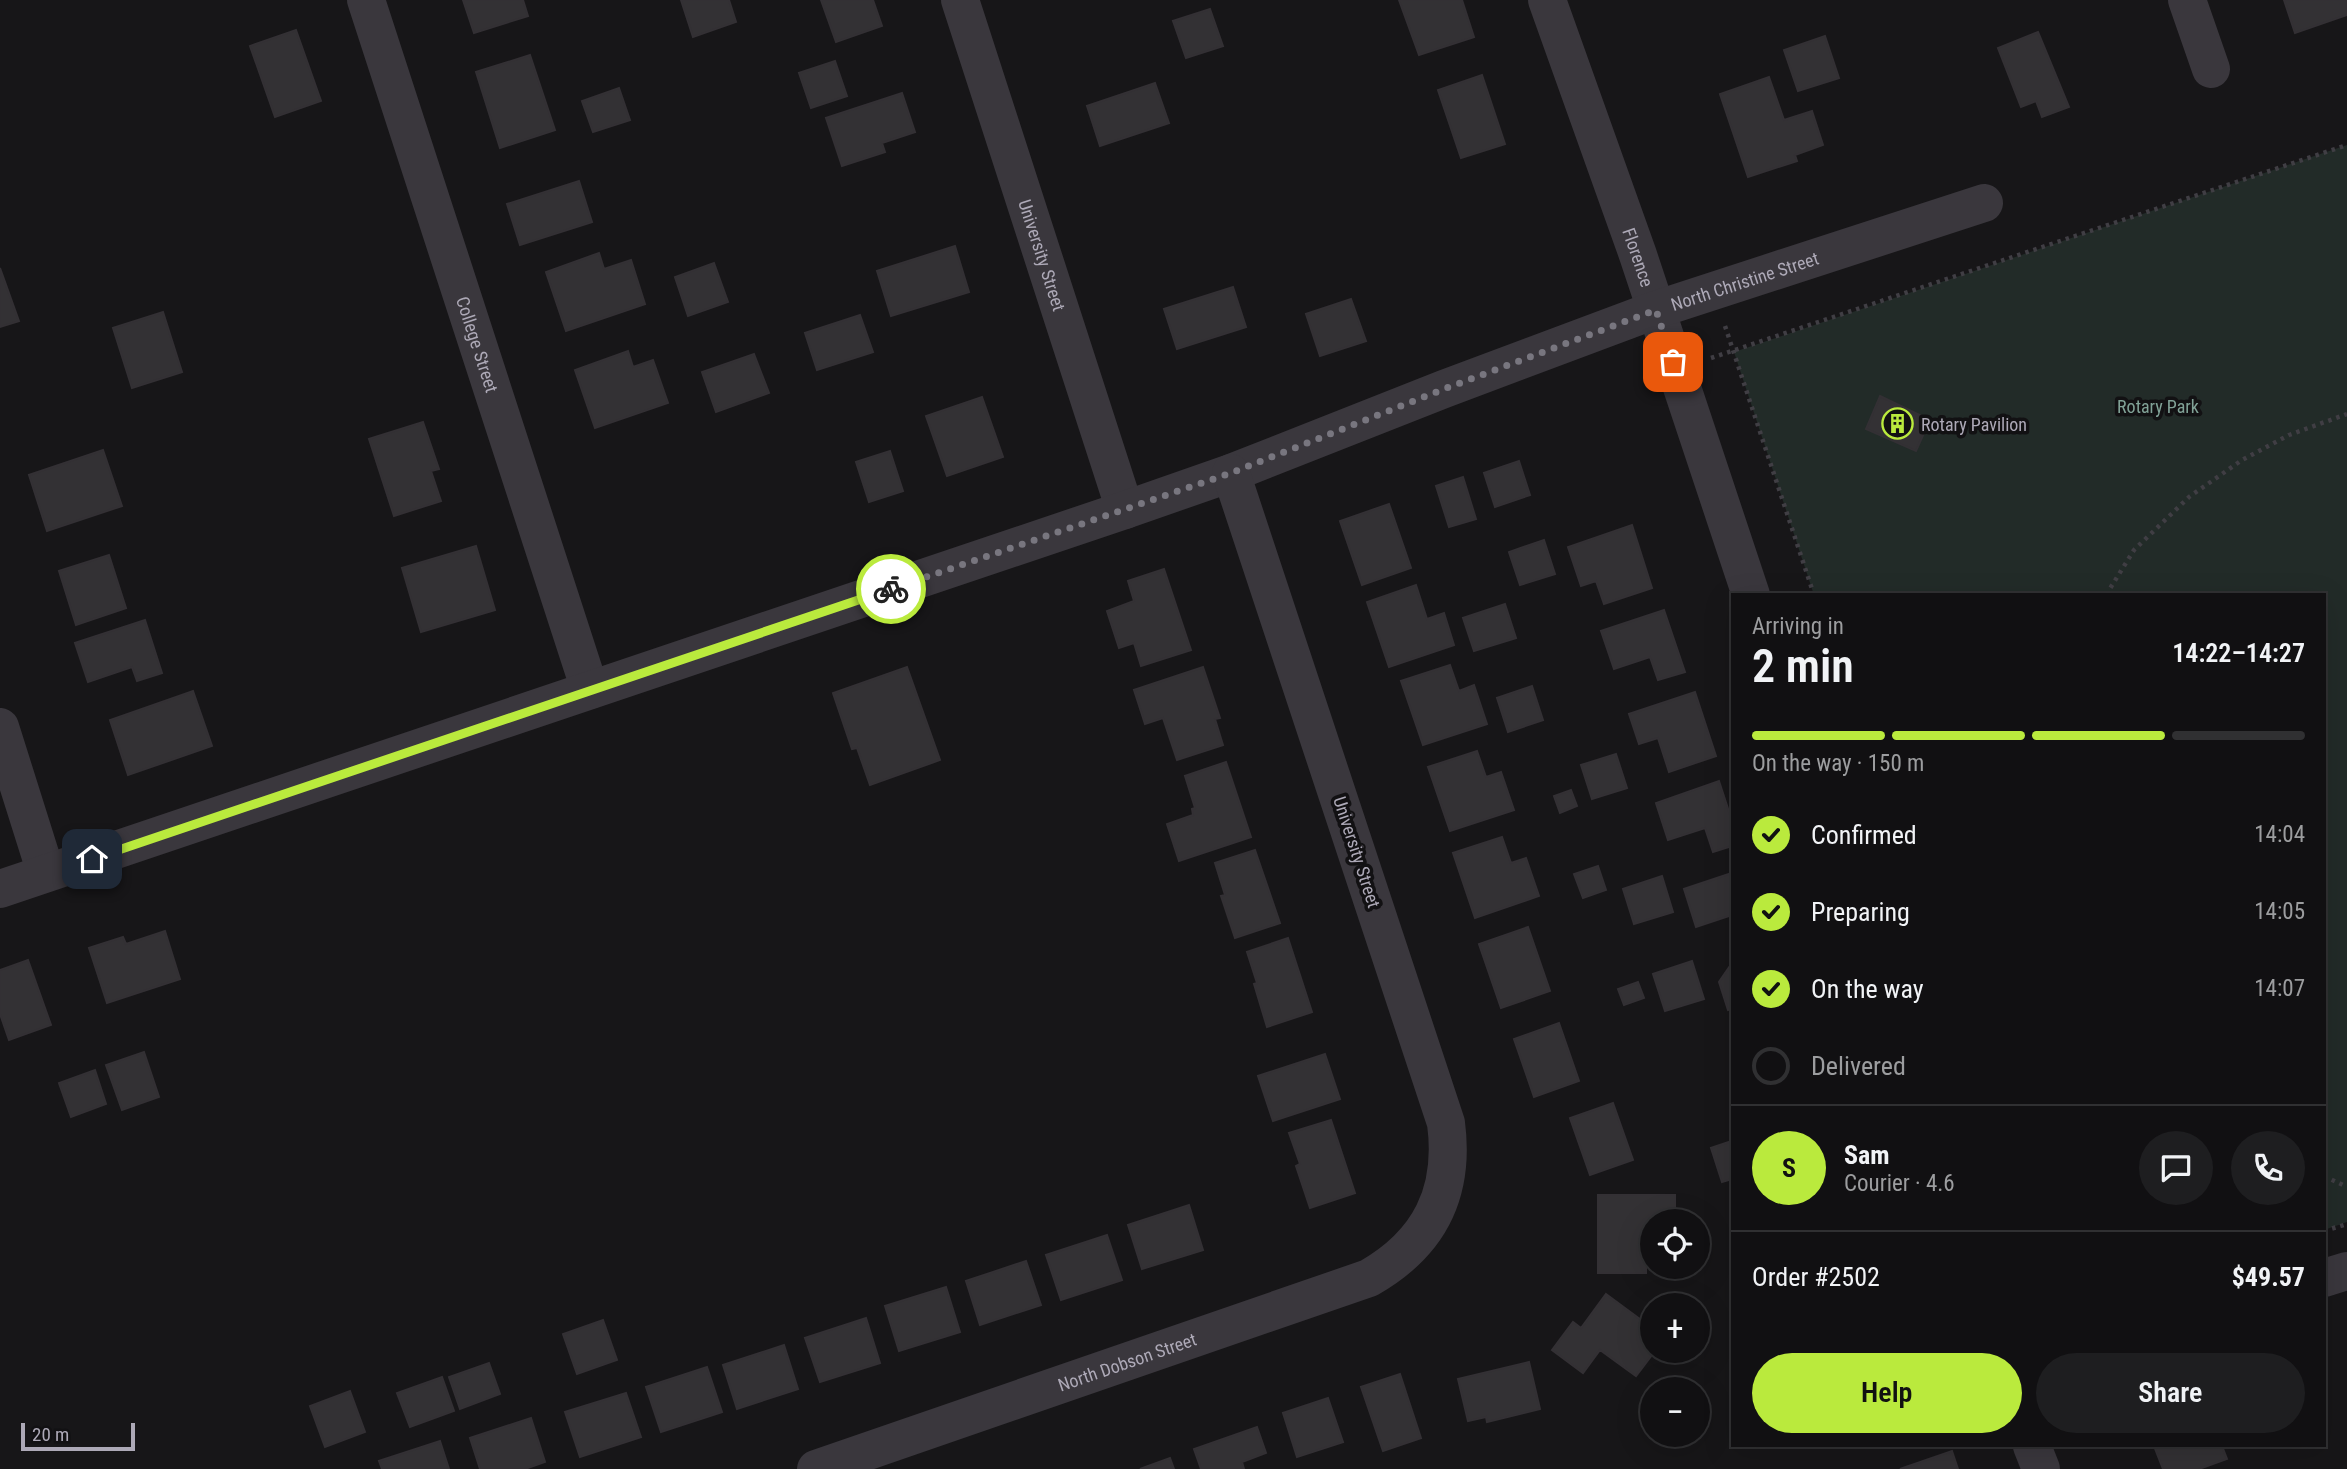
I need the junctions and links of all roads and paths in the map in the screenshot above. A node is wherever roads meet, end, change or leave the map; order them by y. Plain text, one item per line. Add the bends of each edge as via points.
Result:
1 (366, 0) edge
2 (961, 0) edge
3 (1547, 0) edge
4 (2188, 0) edge
5 (2211, 69) dead end
6 (2347, 145) edge
7 (1984, 203) dead end
8 (1714, 292) junction
9 (1656, 310) junction
10 (1734, 352) junction
11 (1705, 360) dead end
12 (2347, 414) edge
13 (1231, 473) junction
14 (1125, 510) junction
15 (1750, 593) edge
16 (1813, 593) edge
17 (2107, 593) edge
18 (590, 690) junction
19 (0, 727) edge
20 (46, 873) junction
21 (0, 889) edge
22 (2326, 1177) edge
23 (2347, 1186) edge
24 (2347, 1224) edge
25 (2326, 1230) edge
26 (1423, 1231) joint
27 (2347, 1270) edge
28 (2326, 1277) edge
29 (2032, 1447) edge
30 (816, 1469) edge
31 (2040, 1469) edge

1 - 18 street, College Street
2 - 14 street, University Street
3 - 9 street, Florence
4 - 5 street
6 - 10 path
7 - 8 street, North Christine Street
8 - 9 street, North Christine Street
8 - 10 path
9 - 13 street, North Christine Street
9 - 15 street, Florence
10 - 11 path
10 - 16 path
12 - 17 path via 2289,435 2242,460 2189,498 2134,550
13 - 14 street, North Christine Street
13 - 26 street, University Street via 1446,1123 1448,1174 1434,1216
14 - 18 street, North Christine Street
18 - 20 street, North Christine Street
19 - 20 street
20 - 21 street, North Christine Street
22 - 23 path
24 - 25 path
26 - 30 street, North Dobson Street via 1409,1250 1369,1278
27 - 28 street
29 - 31 street

